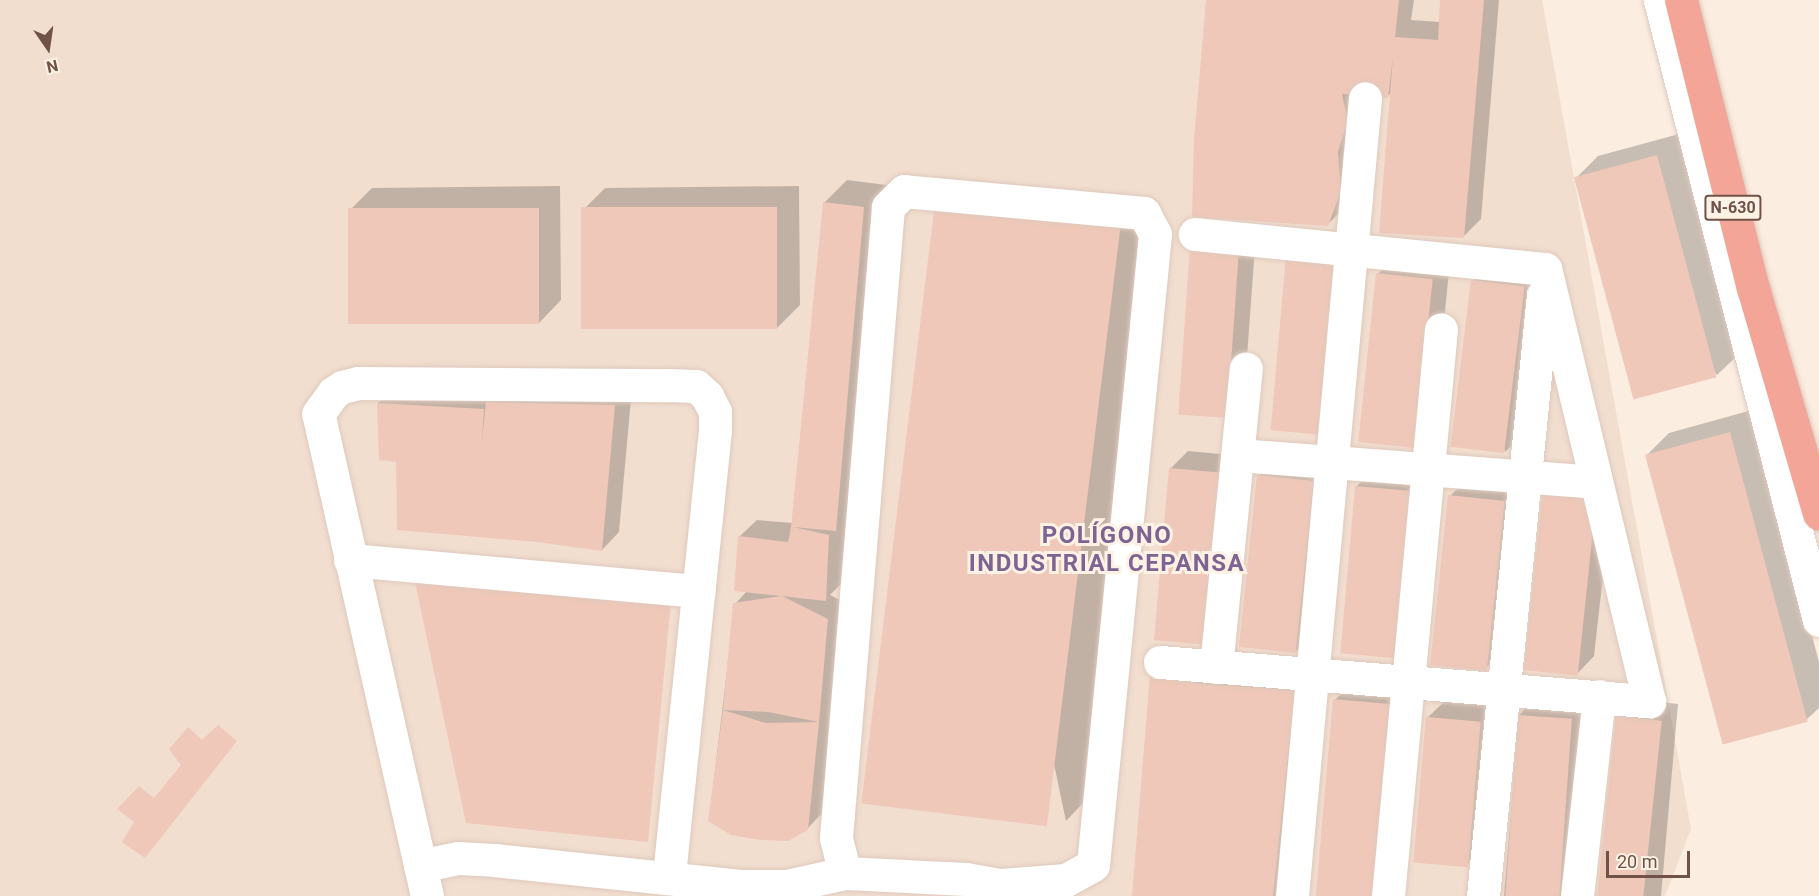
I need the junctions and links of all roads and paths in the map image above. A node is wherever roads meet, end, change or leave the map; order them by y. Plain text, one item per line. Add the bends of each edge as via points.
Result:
1 (1660, 0) edge
2 (1681, 0) edge
3 (1365, 98) dead end
4 (1195, 234) dead end
5 (1352, 250) junction
6 (1545, 269) junction
7 (1744, 292) junction
8 (1441, 329) dead end
9 (1246, 369) dead end
10 (1790, 414) junction
11 (1238, 455) junction
12 (1332, 462) junction
13 (1427, 469) junction
14 (1524, 477) junction
15 (1819, 479) edge
16 (1596, 482) junction
17 (1819, 514) edge
18 (351, 560) junction
19 (699, 591) junction
20 (1819, 620) edge
21 (1160, 662) dead end
22 (1216, 667) junction
23 (1313, 674) junction
24 (1408, 681) junction
25 (1503, 689) junction
26 (1599, 696) junction
27 (838, 814) junction
28 (854, 873) junction
29 (669, 877) junction
30 (808, 880) junction
31 (423, 881) edge
32 (964, 887) edge
33 (1000, 890) edge
34 (1292, 896) edge
35 (1388, 896) edge
36 (1483, 896) edge
37 (1577, 896) edge

1 - 7 street
2 - 7 highway, N-630
3 - 5 street
4 - 5 street
5 - 6 street
5 - 12 street
6 - 14 street
6 - 16 street
7 - 10 highway, N-630
7 - 20 street
8 - 13 street
9 - 11 street
10 - 15 highway, N-630
10 - 17 highway, N-630
11 - 12 street
11 - 22 street
12 - 13 street
12 - 23 street
13 - 14 street
13 - 24 street
14 - 16 street
14 - 25 street
16 - 26 street via 1649,701
18 - 19 street
18 - 19 street via 318,414 342,387 358,383 696,386 715,412
18 - 31 street
19 - 29 street
21 - 22 street
22 - 23 street
23 - 24 street
23 - 34 street
24 - 25 street
24 - 35 street
25 - 26 street
25 - 36 street
26 - 37 street
27 - 28 street via 836,838
27 - 30 street
27 - 33 street via 888,207 904,191 1144,213 1155,234 1093,866 1066,880
28 - 30 street
28 - 32 street
29 - 30 street via 743,886 786,886
29 - 31 street via 458,858
32 - 33 street

